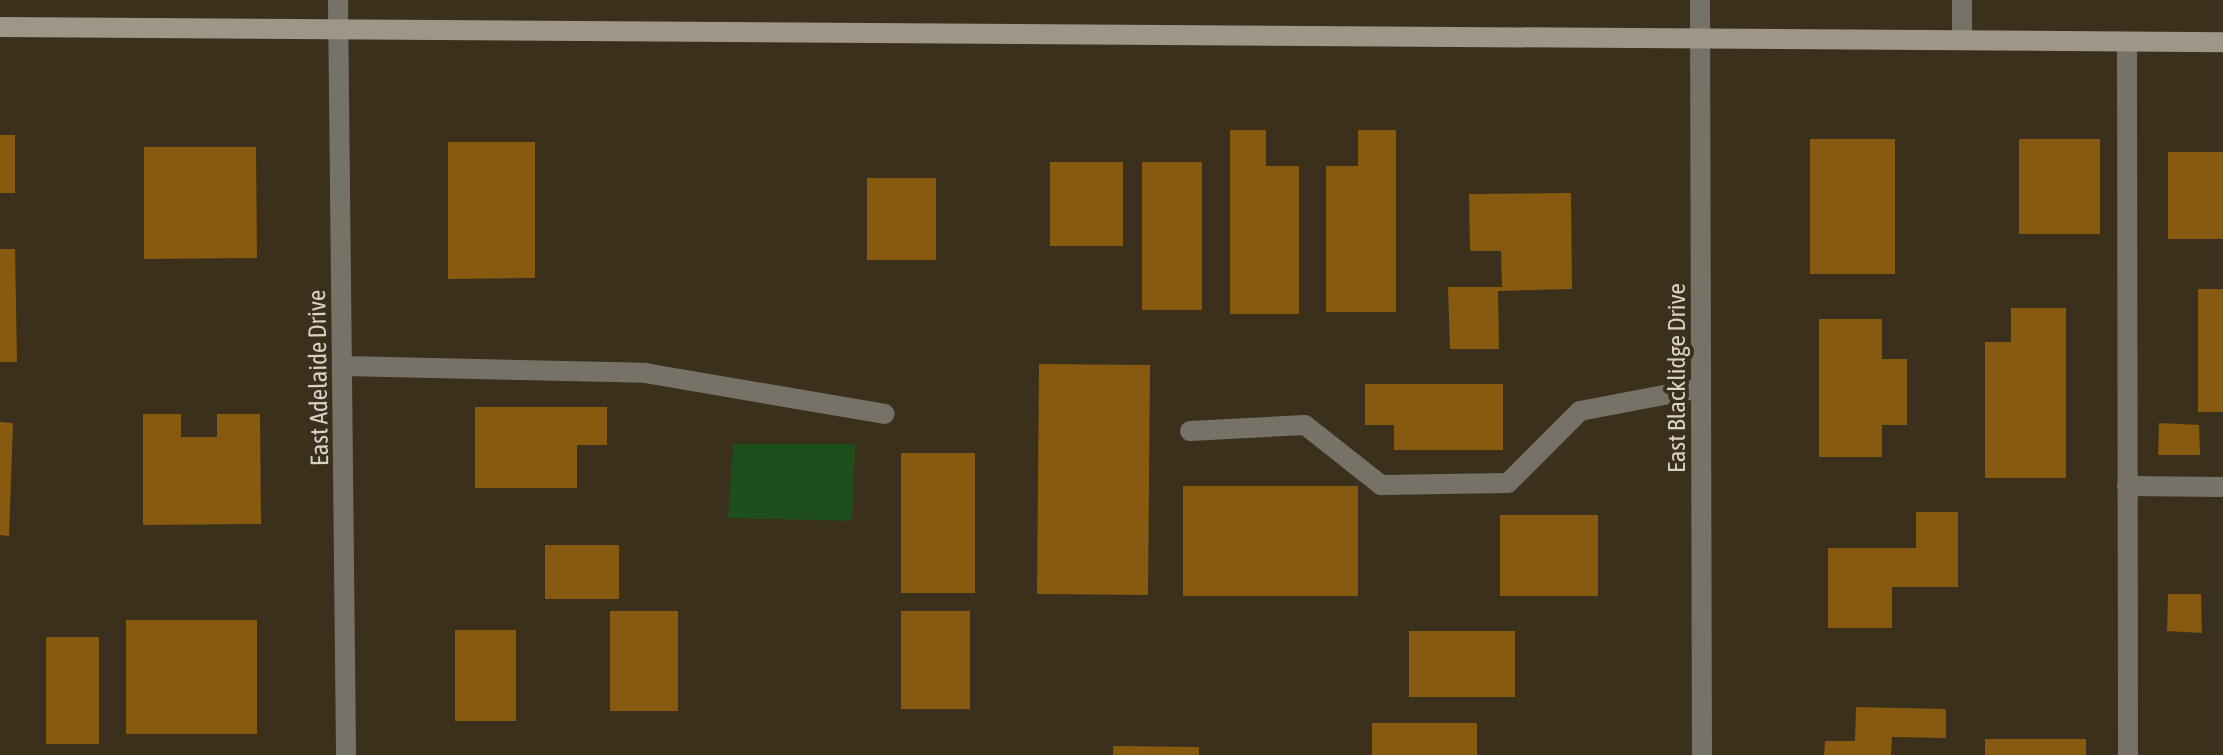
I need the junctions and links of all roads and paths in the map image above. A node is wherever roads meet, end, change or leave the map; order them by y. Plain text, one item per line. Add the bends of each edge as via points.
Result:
1 (338, 0) edge
2 (1700, 0) edge
3 (1962, 0) edge
4 (0, 27) edge
5 (338, 28) junction
6 (1699, 36) junction
7 (1962, 40) junction
8 (2127, 42) junction
9 (2223, 42) edge
10 (343, 366) junction
11 (1701, 388) junction
12 (884, 414) dead end
13 (1190, 431) dead end
14 (2128, 486) junction
15 (2223, 487) edge
16 (346, 755) edge
17 (1702, 755) edge
18 (2128, 755) edge

1 - 5 street, East Adelaide Drive
2 - 6 street, East Blacklidge Drive
3 - 7 street
4 - 5 street
5 - 6 street
5 - 10 street, East Adelaide Drive
6 - 7 street
6 - 11 street, East Blacklidge Drive
7 - 8 street
8 - 9 street
8 - 14 street
10 - 12 street via 645,373
10 - 16 street, East Adelaide Drive
11 - 13 street via 1580,410 1508,483 1380,484 1306,425
11 - 17 street, East Blacklidge Drive
14 - 15 street
14 - 18 street

